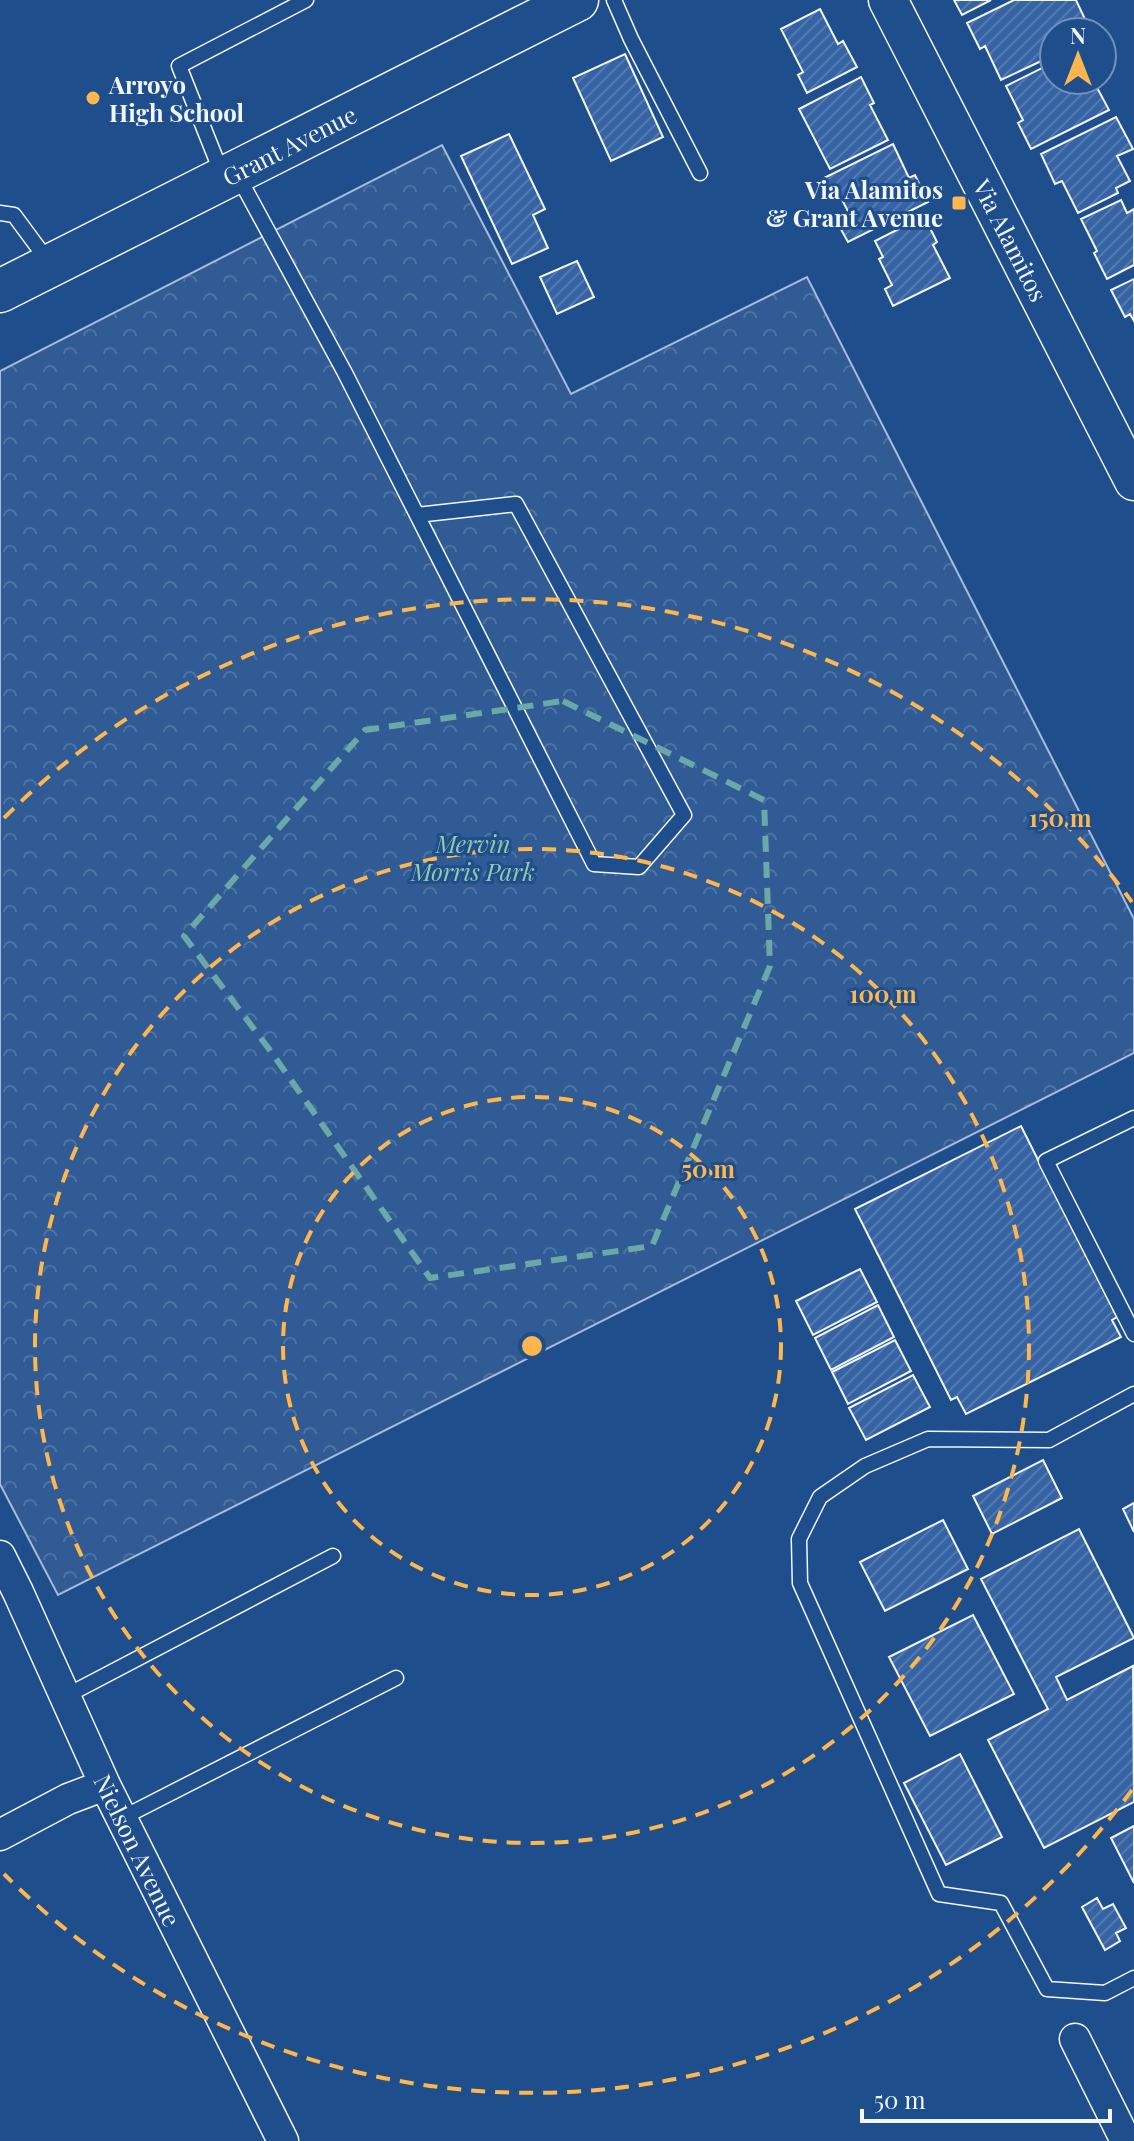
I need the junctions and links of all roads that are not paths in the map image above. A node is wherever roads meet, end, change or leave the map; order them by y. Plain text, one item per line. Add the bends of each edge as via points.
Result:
1 (306, 0) edge
2 (577, 0) edge
3 (614, 0) edge
4 (888, 0) edge
5 (700, 173) dead end
6 (230, 175) junction
7 (0, 213) edge
8 (51, 265) junction
9 (0, 291) edge
10 (1134, 481) edge
11 (417, 515) junction
12 (1134, 1118) edge
13 (1134, 1334) edge
14 (1134, 1394) edge
15 (0, 1556) edge
16 (333, 1556) dead end
17 (9, 1597) edge
18 (396, 1678) dead end
19 (66, 1696) junction
20 (105, 1785) junction
21 (122, 1818) junction
22 (0, 1835) edge
23 (1134, 1978) edge
24 (1075, 2039) dead end
25 (283, 2141) edge
26 (1126, 2141) edge

1 - 6 lane via 179,66
2 - 6 main road, Grant Avenue
3 - 5 lane
4 - 10 street, Via Alamitos
6 - 8 main road, Grant Avenue
6 - 11 lane via 345,373
7 - 8 lane via 14,215
8 - 9 main road, Grant Avenue
11 - 11 lane via 594,864 639,867 684,815 516,504
12 - 13 lane via 1046,1161
14 - 23 lane via 1049,1440 928,1439 915,1444 865,1466 820,1497 799,1539 800,1583 939,1894 1001,1903 1047,1989 1105,1993
15 - 17 street, Nielson Avenue
16 - 19 lane
17 - 19 street, Nielson Avenue
18 - 21 lane
19 - 20 street, Nielson Avenue
20 - 21 street, Nielson Avenue
20 - 22 street
21 - 25 street, Nielson Avenue
24 - 26 street

